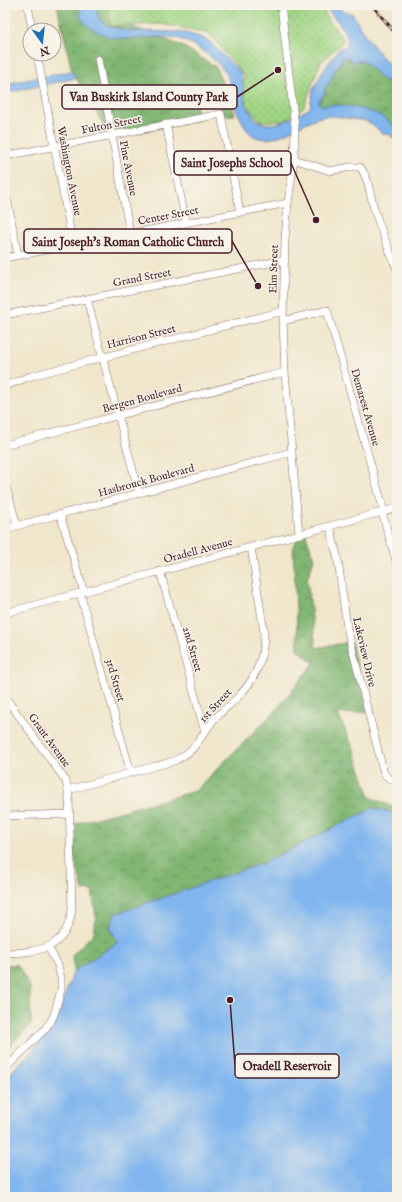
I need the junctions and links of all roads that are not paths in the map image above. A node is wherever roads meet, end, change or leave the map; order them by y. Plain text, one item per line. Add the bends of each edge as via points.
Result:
1 (28, 5) edge
2 (281, 5) edge
3 (31, 22) edge
4 (98, 59) dead end
5 (38, 62) edge
6 (166, 124) junction
7 (112, 135) junction
8 (54, 146) junction
9 (5, 156) edge
10 (294, 159) junction
11 (5, 188) edge
12 (288, 203) junction
13 (240, 212) junction
14 (186, 223) junction
15 (130, 234) junction
16 (73, 245) junction
17 (18, 256) junction
18 (5, 258) edge
19 (284, 260) junction
20 (397, 269) edge
21 (87, 298) junction
22 (283, 311) junction
23 (5, 314) edge
24 (283, 321) junction
25 (103, 357) junction
26 (285, 372) junction
27 (5, 386) edge
28 (119, 415) junction
29 (5, 445) edge
30 (292, 452) junction
31 (5, 484) edge
32 (139, 493) junction
33 (397, 508) edge
34 (383, 512) junction
35 (60, 514) junction
36 (18, 525) junction
37 (330, 526) junction
38 (5, 529) edge
39 (299, 534) junction
40 (252, 547) junction
41 (397, 564) edge
42 (160, 571) junction
43 (82, 592) junction
44 (5, 613) edge
45 (5, 697) edge
46 (205, 732) junction
47 (131, 773) junction
48 (390, 779) dead end
49 (68, 790) junction
50 (70, 814) junction
51 (5, 816) edge
52 (48, 947) junction
53 (5, 953) edge
54 (5, 1069) edge

1 - 3 street
2 - 10 street, Elm Street via 294,111
4 - 7 street, Pine Avenue
5 - 8 street, Washington Avenue
6 - 7 street, Fulton Street
6 - 13 street, Fulton Street via 221,114
6 - 14 street
7 - 8 street, Fulton Street
7 - 15 street, Pine Avenue
8 - 9 street, Fulton Street
8 - 16 street, Washington Avenue
10 - 12 street, Elm Street
10 - 20 street via 330,171 350,167 360,167 363,170 374,209
11 - 17 street
12 - 13 street, Center Street
12 - 19 street, Elm Street
13 - 14 street, Center Street
14 - 15 street, Center Street
15 - 16 street, Center Street
16 - 17 street, Center Street
17 - 18 street, Center Street
19 - 21 street, Grand Street
19 - 22 street, Elm Street
21 - 23 street, Grand Street
21 - 25 street
22 - 24 street, Elm Street
22 - 25 street, Harrison Street
24 - 26 street, Elm Street
24 - 34 street, Demarest Avenue via 327,310
25 - 27 street, Harrison Street via 31,376
25 - 28 street
26 - 28 street, Bergen Boulevard
26 - 30 street, Elm Street
28 - 29 street, Bergen Boulevard
28 - 32 street
30 - 32 street, Hasbrouck Boulevard
30 - 39 street, Elm Street
31 - 36 street
32 - 35 street, Hasbrouck Boulevard
33 - 34 street, Oradell Avenue
34 - 37 street, Oradell Avenue
34 - 41 street, Demarest Avenue
35 - 36 street, Hasbrouck Boulevard
35 - 43 street, 3rd Street
36 - 38 street, Hasbrouck Boulevard
37 - 39 street, Oradell Avenue
37 - 48 street, Lakeview Drive via 338,560 347,628 383,770 385,776
39 - 40 street, Oradell Avenue
40 - 42 street, Oradell Avenue
40 - 46 street, 1st Street via 264,632 261,661 248,686 216,717
42 - 43 street, Oradell Avenue
42 - 46 street, 2nd Street
43 - 44 street, Oradell Avenue
43 - 47 street, 3rd Street
45 - 49 street, Grant Avenue via 66,781
46 - 47 street, 1st Street via 195,747 182,757
47 - 49 street, 1st Street
49 - 50 street, Grant Avenue
50 - 51 street
50 - 52 street, Grant Avenue via 71,916 62,936
52 - 53 street via 34,952
52 - 54 street via 58,965 61,978 61,990 54,1015 44,1030

